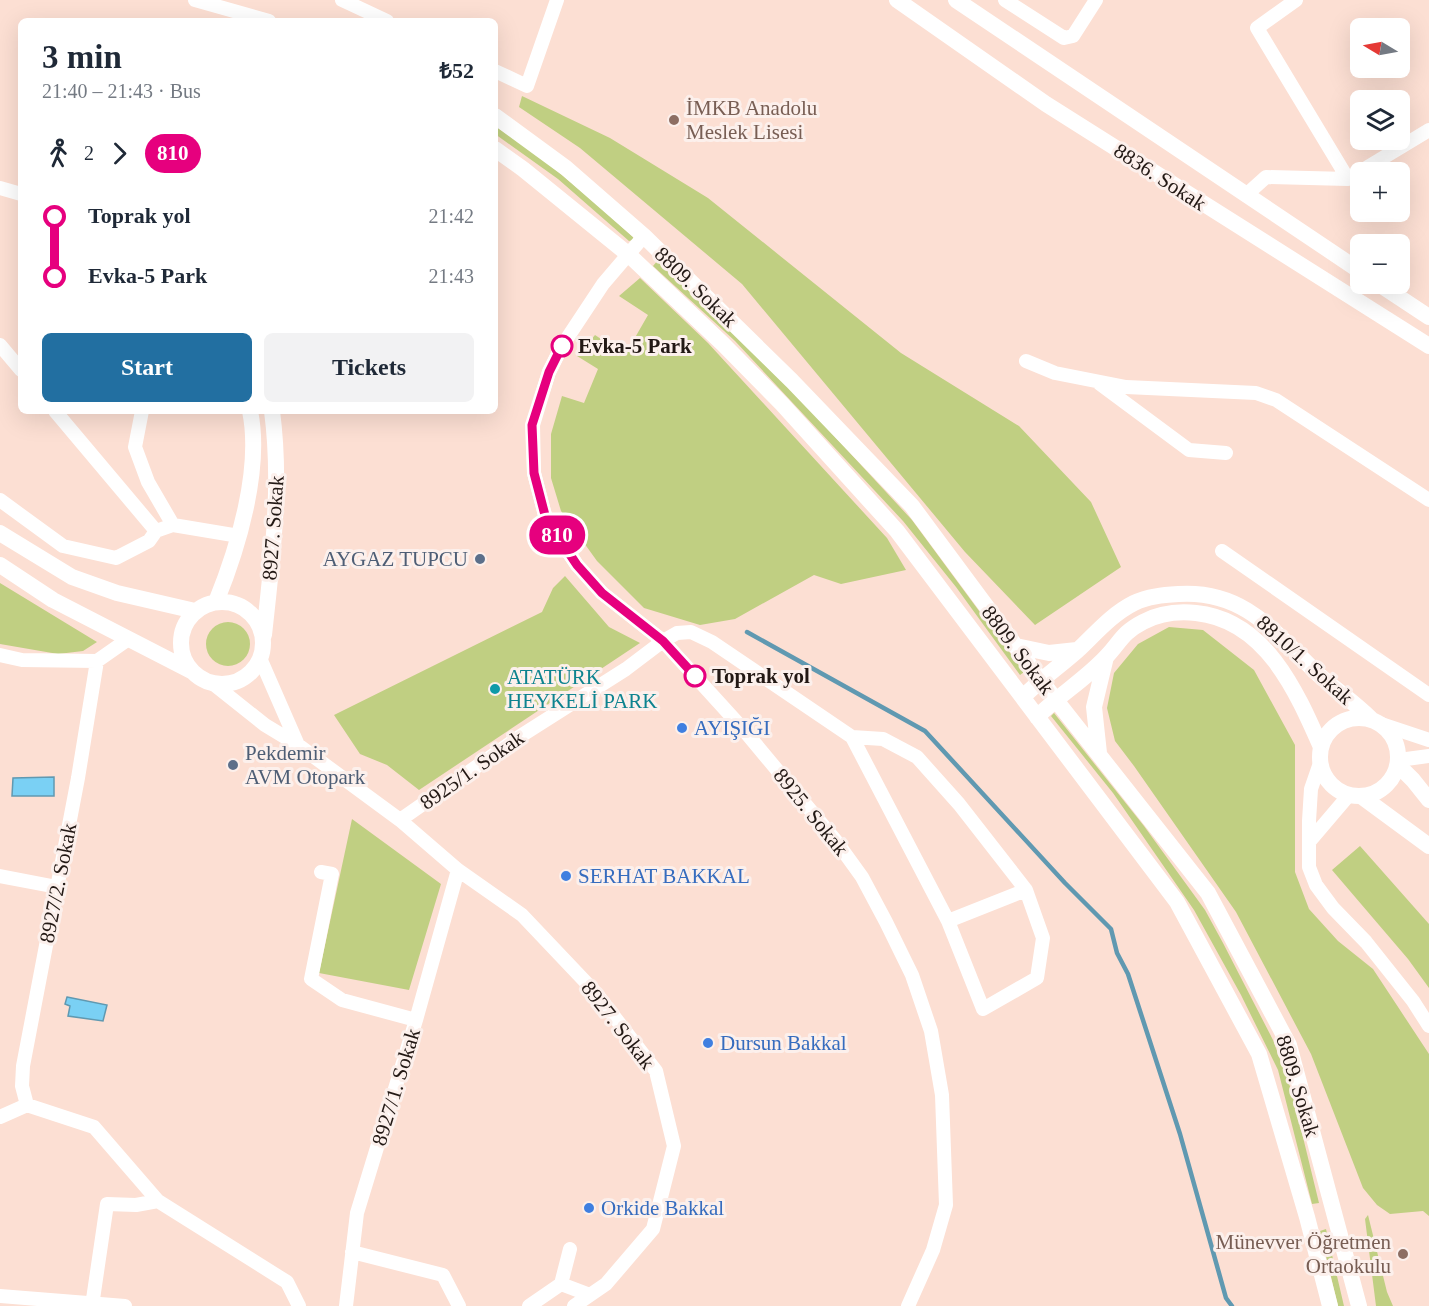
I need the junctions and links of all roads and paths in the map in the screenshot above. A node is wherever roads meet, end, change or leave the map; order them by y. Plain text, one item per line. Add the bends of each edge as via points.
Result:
1 (195, 0) edge
2 (342, 0) edge
3 (557, 0) edge
4 (897, 0) edge
5 (956, 0) edge
6 (1005, 0) edge
7 (1096, 0) edge
8 (1296, 0) edge
9 (258, 18) edge
10 (381, 18) edge
11 (498, 72) edge
12 (498, 118) edge
13 (1429, 130) edge
14 (498, 151) edge
15 (1348, 179) junction
16 (0, 188) edge
17 (18, 193) edge
18 (1246, 195) junction
19 (644, 236) junction
20 (628, 255) junction
21 (1350, 264) edge
22 (1395, 294) edge
23 (1429, 316) edge
24 (0, 345) edge
25 (1429, 346) edge
26 (1026, 362) dead end
27 (18, 366) edge
28 (1096, 381) junction
29 (58, 414) edge
30 (141, 414) edge
31 (250, 414) edge
32 (272, 414) edge
33 (1226, 453) dead end
34 (0, 500) edge
35 (1429, 500) edge
36 (173, 525) junction
37 (156, 531) junction
38 (0, 533) edge
39 (239, 536) junction
40 (1222, 551) dead end
41 (0, 566) edge
42 (216, 602) junction
43 (195, 611) junction
44 (127, 640) junction
45 (663, 641) junction
46 (1016, 646) junction
47 (1078, 650) junction
48 (261, 652) junction
49 (0, 655) edge
50 (1106, 657) junction
51 (97, 661) junction
52 (193, 672) junction
53 (1041, 680) junction
54 (211, 682) junction
55 (1429, 695) edge
56 (1023, 697) junction
57 (1055, 699) junction
58 (1037, 717) junction
59 (1376, 721) junction
60 (852, 737) junction
61 (1429, 740) edge
62 (298, 745) junction
63 (1100, 754) junction
64 (1321, 755) junction
65 (1429, 756) edge
66 (1398, 763) junction
67 (1355, 796) junction
68 (1429, 800) edge
69 (400, 820) junction
70 (1309, 842) junction
71 (1429, 846) edge
72 (458, 870) junction
73 (321, 872) dead end
74 (0, 876) edge
75 (57, 887) junction
76 (1026, 890) junction
77 (948, 921) junction
78 (416, 1020) junction
79 (1429, 1026) edge
80 (27, 1105) junction
81 (0, 1117) edge
82 (158, 1201) junction
83 (570, 1249) dead end
84 (352, 1252) junction
85 (561, 1284) junction
86 (590, 1295) junction
87 (0, 1296) edge
88 (92, 1304) edge
89 (911, 1305) edge
90 (125, 1306) edge
91 (299, 1306) edge
92 (346, 1306) edge
93 (459, 1306) edge
94 (529, 1306) edge
95 (574, 1306) edge
96 (1330, 1306) edge
97 (1359, 1306) edge

1 - 9 street
2 - 10 street
3 - 11 street via 527,86
4 - 25 street, 8836. Sokak via 1046,104
5 - 18 street
6 - 7 street via 1064,38 1073,36
8 - 15 street via 1257,28
12 - 19 street, 8809. Sokak via 566,168
13 - 15 street
14 - 20 street, 8809. Sokak
15 - 18 street via 1266,177
16 - 17 street
18 - 21 street
19 - 20 street, 8925. Sokak
19 - 46 street, 8809. Sokak via 912,506
20 - 45 street, 8925. Sokak via 603,284 549,372 532,425 534,473 546,519 577,565 602,593
20 - 56 street, 8809. Sokak via 782,404 897,531
22 - 23 street
24 - 27 street
26 - 28 street via 1055,374
28 - 33 street via 1190,450
28 - 35 street via 1126,387 1256,393 1276,400
29 - 37 street
30 - 36 street via 135,447 148,482
31 - 39 street, 8927. Sokak via 253,462
32 - 48 street, 8927. Sokak via 277,449 276,517
34 - 37 street via 63,546 116,558 149,541
36 - 37 street
36 - 39 street
38 - 43 street via 72,577 117,593
39 - 42 street, 8927. Sokak
40 - 55 street
41 - 44 street
42 - 43 street
42 - 48 street via 235,603 256,620 262,632
43 - 52 street via 182,634 181,648
44 - 51 street
44 - 52 street
45 - 60 street, 8925/1. Sokak via 677,633 691,632 712,642
45 - 69 street, 8925/1. Sokak
45 - 89 street, 8925. Sokak via 836,841 862,877 912,975 931,1031 942,1095 946,1205
46 - 47 street via 1049,654
46 - 53 street, 8809. Sokak
47 - 53 street, 8810/1. Sokak
47 - 59 street, 8810/1. Sokak via 1112,617 1135,602 1159,595 1192,593 1219,597 1261,618 1322,677
48 - 54 street via 253,670 243,678 231,683
48 - 62 street
49 - 51 street via 22,660
50 - 57 street, 8810/1. Sokak
50 - 63 street via 1094,707
50 - 64 street, 8810/1. Sokak via 1124,634 1159,615 1179,611 1226,620 1246,630 1282,671
51 - 75 street, 8927/2. Sokak
52 - 54 street
53 - 56 street, 8810/1. Sokak
53 - 57 street, 8809. Sokak
54 - 62 street, 8927. Sokak via 264,725
56 - 58 street, 8809. Sokak
57 - 58 street, 8810/1. Sokak
57 - 63 street, 8809. Sokak
58 - 96 street, 8809. Sokak via 1177,902 1259,1054
59 - 61 street
59 - 64 street via 1350,718 1340,722 1331,729
59 - 66 street via 1393,736
60 - 76 street via 883,739 917,757
60 - 77 street
62 - 69 street, 8927. Sokak
63 - 97 street, 8809. Sokak via 1208,893 1289,1045
64 - 67 street via 1327,780
64 - 70 street via 1311,789
65 - 66 street
66 - 67 street via 1380,790
66 - 68 street
67 - 70 street
67 - 71 street
69 - 72 street, 8927. Sokak
70 - 79 street via 1309,867 1316,885 1366,942
72 - 78 street, 8927/1. Sokak
72 - 86 street, 8927. Sokak via 522,915 596,993 656,1071 674,1146 653,1229 606,1284
73 - 78 street via 332,874 311,980 342,1000
74 - 75 street
75 - 80 street, 8927/2. Sokak via 23,1066 22,1086
76 - 77 street
76 - 77 street via 1043,938 1037,978 983,1009
78 - 84 street, 8927/1. Sokak via 357,1213
80 - 81 street
80 - 82 street via 94,1126
82 - 88 street via 107,1204
82 - 91 street via 287,1282
83 - 85 street
84 - 92 street, 8927/1. Sokak
84 - 93 street via 443,1275
85 - 86 street
85 - 94 street
86 - 95 street, 8927. Sokak
87 - 88 street
88 - 90 street

